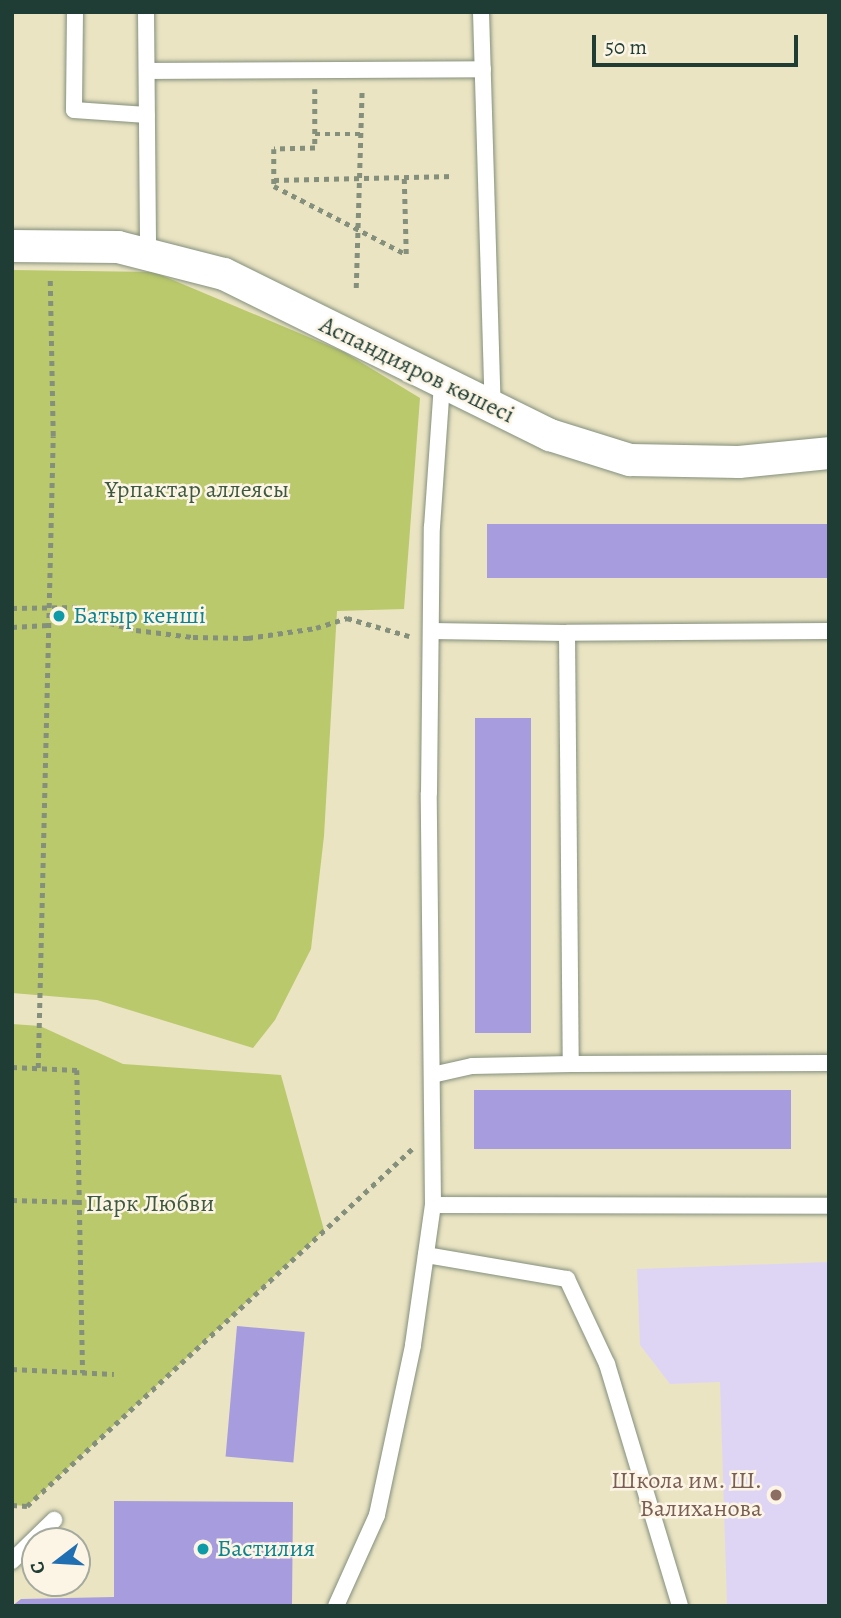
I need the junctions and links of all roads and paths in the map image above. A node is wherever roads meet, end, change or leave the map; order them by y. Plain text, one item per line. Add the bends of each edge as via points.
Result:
1 (75, 12) edge
2 (146, 12) edge
3 (481, 12) edge
4 (483, 69) junction
5 (147, 72) junction
6 (315, 72) junction
7 (363, 72) junction
8 (147, 115) junction
9 (315, 134) junction
10 (361, 134) junction
11 (454, 176) dead end
12 (404, 177) junction
13 (359, 178) junction
14 (274, 180) junction
15 (358, 229) junction
16 (12, 246) edge
17 (148, 254) junction
18 (51, 277) dead end
19 (356, 288) dead end
20 (442, 383) junction
21 (493, 408) junction
22 (829, 453) edge
23 (48, 607) junction
24 (12, 608) edge
25 (48, 625) junction
26 (12, 627) edge
27 (431, 631) junction
28 (829, 631) edge
29 (567, 633) junction
30 (829, 1063) edge
31 (571, 1064) junction
32 (12, 1066) edge
33 (38, 1068) junction
34 (432, 1076) junction
35 (433, 1129) junction
36 (12, 1200) edge
37 (80, 1202) junction
38 (433, 1205) junction
39 (829, 1206) edge
40 (426, 1255) junction
41 (12, 1370) edge
42 (83, 1373) junction
43 (114, 1374) dead end
44 (12, 1505) edge
45 (54, 1520) dead end
46 (12, 1561) edge
47 (336, 1606) edge
48 (680, 1606) edge

1 - 8 lane via 74,110
2 - 5 lane
3 - 4 lane
4 - 7 lane
4 - 21 lane
5 - 6 lane
5 - 8 lane
6 - 7 lane
6 - 9 path
7 - 10 path
8 - 17 lane
9 - 10 path
9 - 14 path via 315,148 274,149
10 - 13 path
11 - 12 path
12 - 13 path
12 - 15 path via 406,254
13 - 14 path
13 - 15 path
14 - 15 path via 274,186
15 - 19 path
16 - 17 street, Аспандияров көшесі via 118,247
17 - 20 street, Аспандияров көшесі via 224,274
18 - 23 path
20 - 21 street, Аспандияров көшесі
20 - 27 lane
21 - 22 street, Аспандияров көшесі via 550,435 630,460 739,462
23 - 24 path
23 - 25 path
23 - 27 path via 78,607 100,620 136,630 193,637 248,638 316,628 347,618 404,638
25 - 26 path
25 - 33 path
27 - 29 lane
27 - 34 lane
28 - 29 lane
29 - 31 lane
30 - 31 lane
31 - 34 lane via 472,1066
32 - 33 path
33 - 37 path via 77,1070
34 - 35 lane
35 - 38 lane
35 - 44 path via 27,1506
36 - 37 path
37 - 42 path
38 - 39 lane
38 - 40 lane
40 - 47 lane via 413,1345 377,1515
40 - 48 lane via 567,1279 607,1364
41 - 42 path
42 - 43 path
45 - 46 lane

